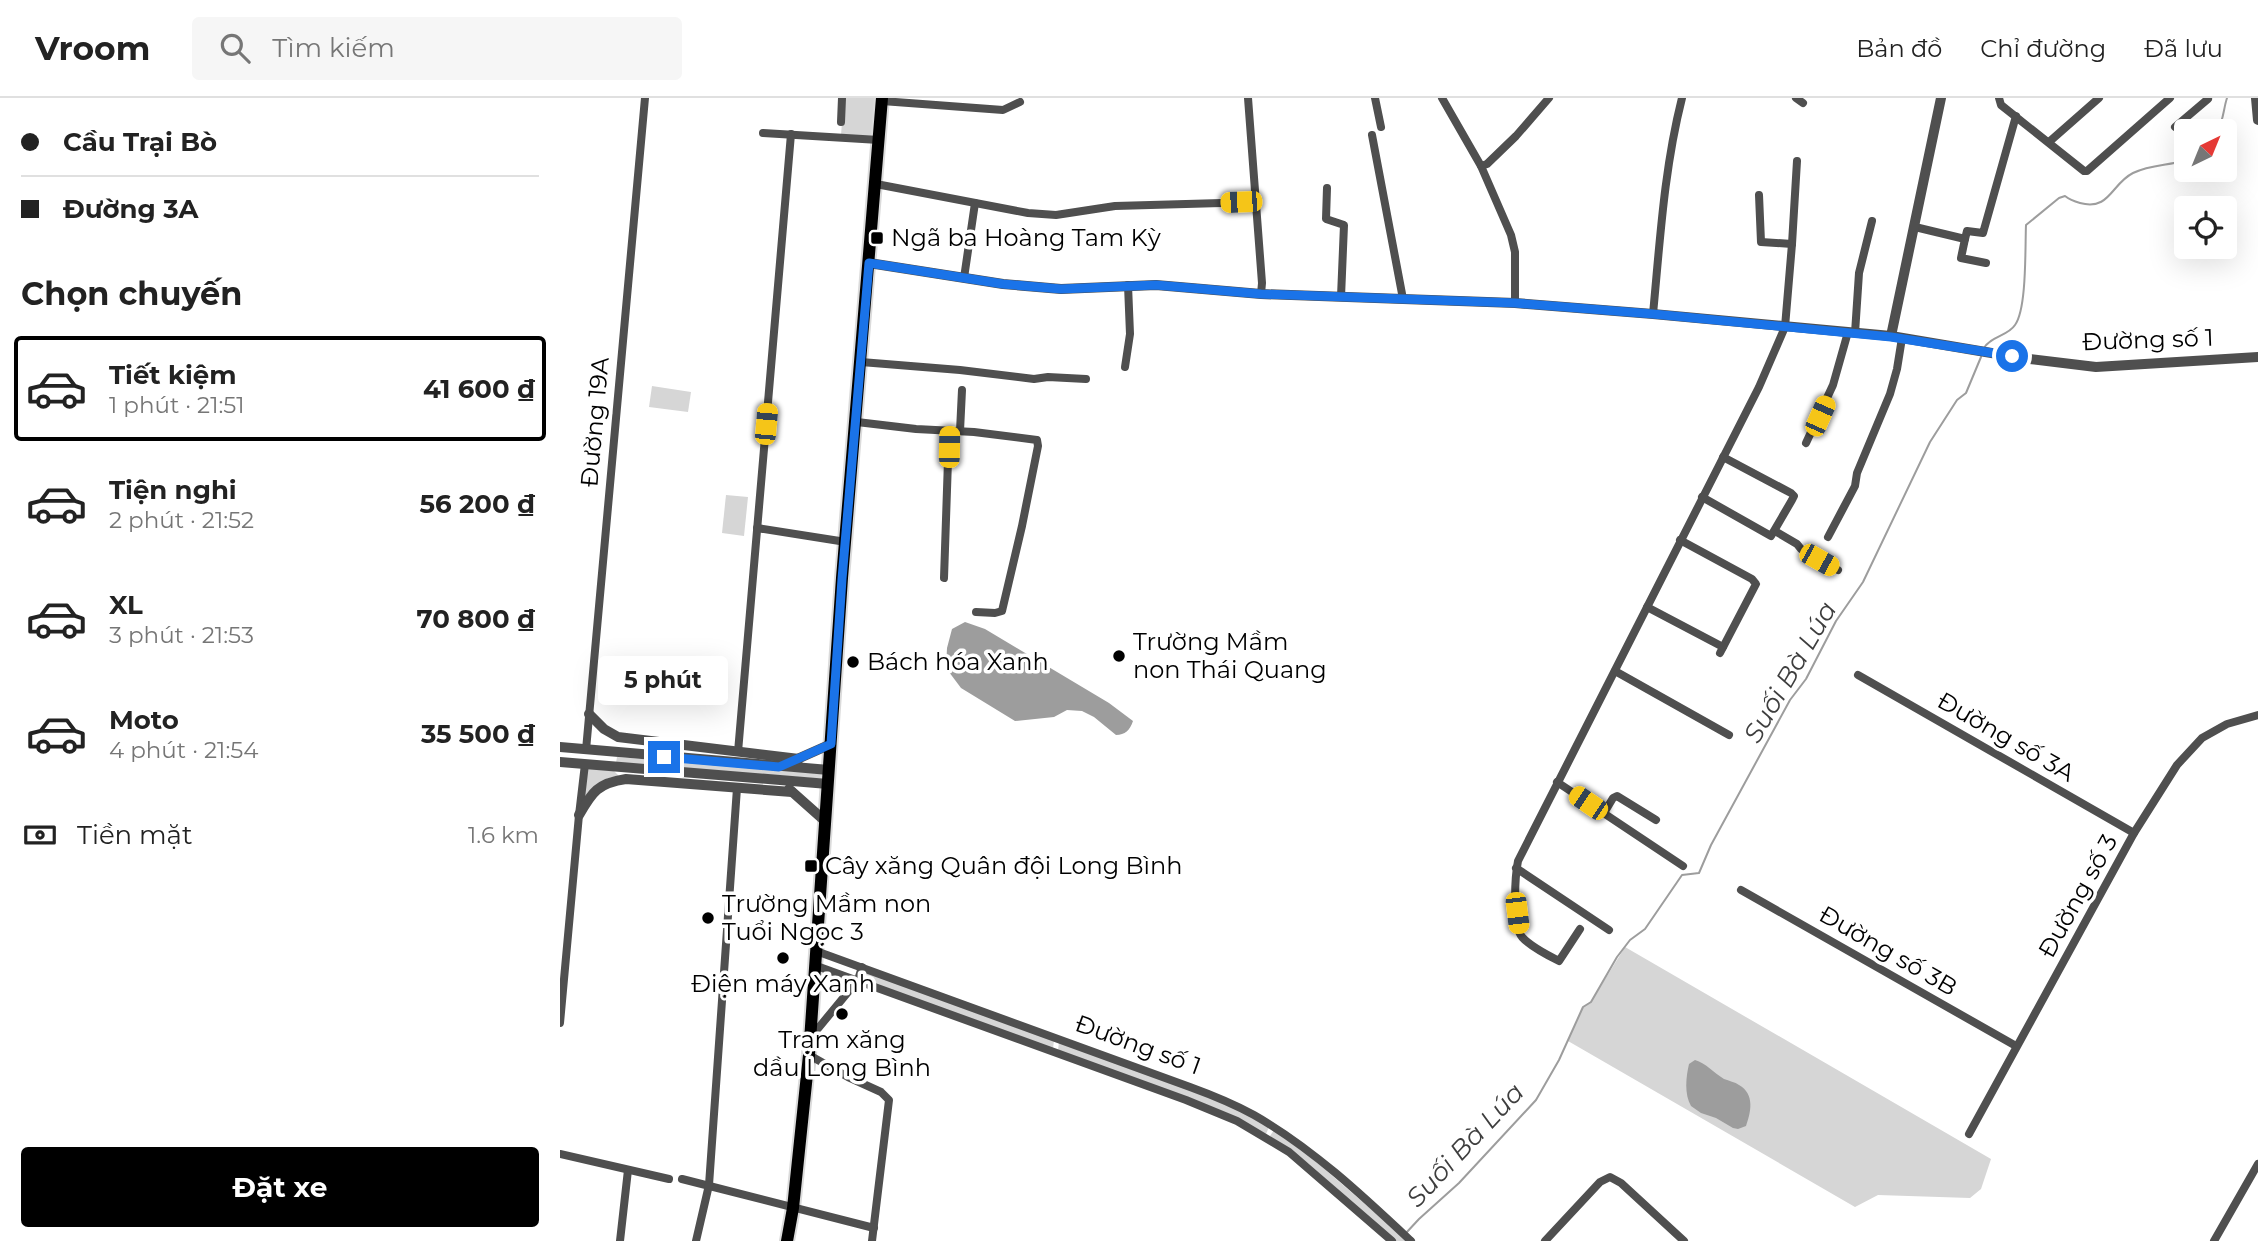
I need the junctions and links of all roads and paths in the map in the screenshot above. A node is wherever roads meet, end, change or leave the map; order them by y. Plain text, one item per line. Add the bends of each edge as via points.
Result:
1 (645, 98) edge
2 (842, 98) edge
3 (1248, 98) edge
4 (1375, 98) edge
5 (1442, 98) edge
6 (1549, 98) edge
7 (1682, 98) edge
8 (1941, 98) edge
9 (1999, 98) edge
10 (2099, 98) edge
11 (2170, 98) edge
12 (2256, 98) edge
13 (882, 100) edge
14 (1020, 102) dead end
15 (2208, 102) edge
16 (2015, 116) junction
17 (2186, 119) edge
18 (2258, 120) edge
19 (841, 122) dead end
20 (1381, 127) dead end
21 (763, 133) dead end
22 (791, 134) junction
23 (1372, 135) dead end
24 (879, 140) junction
25 (2049, 142) junction
26 (1797, 161) dead end
27 (1481, 166) junction
28 (876, 184) junction
29 (1327, 188) dead end
30 (1759, 195) dead end
31 (1257, 202) junction
32 (975, 203) junction
33 (1872, 221) dead end
34 (1915, 227) junction
35 (1965, 239) junction
36 (1792, 244) junction
37 (869, 263) junction
38 (1986, 263) dead end
39 (964, 278) junction
40 (1128, 285) junction
41 (1261, 294) junction
42 (1341, 297) junction
43 (1403, 299) junction
44 (1515, 303) junction
45 (1653, 314) junction
46 (1785, 327) junction
47 (1851, 332) junction
48 (1897, 337) junction
49 (2258, 357) edge
50 (861, 362) junction
51 (1125, 367) dead end
52 (1086, 379) dead end
53 (962, 390) dead end
54 (856, 422) junction
55 (949, 431) junction
56 (960, 431) junction
57 (1806, 443) dead end
58 (1723, 457) junction
59 (1702, 497) junction
60 (757, 528) junction
61 (1775, 531) junction
62 (1828, 537) dead end
63 (1680, 540) junction
64 (846, 542) junction
65 (1838, 570) dead end
66 (944, 578) dead end
67 (1647, 607) junction
68 (976, 612) dead end
69 (1615, 670) junction
70 (1858, 675) dead end
71 (589, 714) junction
72 (2258, 715) edge
73 (1729, 735) dead end
74 (631, 739) junction
75 (831, 744) junction
76 (560, 747) edge
77 (586, 750) junction
78 (738, 752) junction
79 (615, 753) junction
80 (799, 759) junction
81 (560, 761) edge
82 (585, 764) junction
83 (614, 767) junction
84 (779, 767) junction
85 (829, 777) junction
86 (626, 779) junction
87 (779, 780) junction
88 (1557, 782) junction
89 (737, 788) junction
90 (792, 792) junction
91 (1604, 813) junction
92 (579, 816) junction
93 (1656, 820) dead end
94 (825, 821) junction
95 (2134, 833) junction
96 (1683, 866) dead end
97 (1516, 868) junction
98 (1741, 890) dead end
99 (1580, 929) dead end
100 (1609, 930) dead end
101 (816, 951) junction
102 (814, 965) junction
103 (862, 967) junction
104 (858, 980) junction
105 (560, 1023) edge
106 (810, 1037) junction
107 (1057, 1038) junction
108 (2016, 1046) junction
109 (1055, 1052) junction
110 (809, 1055) junction
111 (1273, 1127) junction
112 (1969, 1134) dead end
113 (1267, 1137) junction
114 (560, 1154) edge
115 (2258, 1164) edge
116 (628, 1170) junction
117 (669, 1179) dead end
118 (682, 1179) dead end
119 (709, 1185) junction
120 (793, 1208) junction
121 (874, 1228) junction
122 (1390, 1239) edge
123 (620, 1241) edge
124 (696, 1241) edge
125 (787, 1241) edge
126 (872, 1241) edge
127 (1411, 1241) edge
128 (1545, 1241) edge
129 (1684, 1241) edge
130 (2214, 1241) edge

1 - 71 street, Đường 19A
2 - 19 street
3 - 31 street
4 - 20 street
5 - 27 street
6 - 27 street via 1517,136
7 - 45 street via 1666,176
8 - 34 street
9 - 16 street
10 - 25 street
11 - 25 street via 2087,171 2077,168
12 - 18 street
13 - 14 street via 1003,110
13 - 24 main road
15 - 17 street
16 - 25 street
16 - 35 street via 1986,228 1983,233 1966,231
21 - 22 street
22 - 24 street
22 - 60 street
23 - 43 street
24 - 28 main road
26 - 36 street
27 - 44 street via 1511,235
28 - 32 street
28 - 37 main road
29 - 42 street via 1326,219 1344,225
30 - 36 street via 1761,242
31 - 32 street via 1115,206 1056,215
31 - 41 street
32 - 39 street
33 - 47 street
34 - 35 street
34 - 48 street
35 - 38 street via 1961,258
36 - 46 street
37 - 39 street, Đường số 1
37 - 50 main road
39 - 40 street, Đường số 1 via 1061,289
40 - 41 street, Đường số 1
40 - 51 street
41 - 42 street, Đường số 1
42 - 43 street, Đường số 1
43 - 44 street, Đường số 1
44 - 45 street, Đường số 1
45 - 46 street, Đường số 1
46 - 47 street, Đường số 1
46 - 58 street
47 - 48 street, Đường số 1
47 - 57 street
48 - 49 street, Đường số 1 via 2096,367
48 - 62 street via 1897,369 1890,394 1855,486
50 - 52 street via 1034,379
50 - 54 main road
53 - 56 street
54 - 55 street
54 - 64 main road
55 - 56 street
55 - 66 street
56 - 68 street via 1038,442 1002,611
58 - 59 street
58 - 61 street via 1794,496
59 - 61 street via 1770,536
59 - 63 street
60 - 64 street
60 - 78 street
61 - 65 street
63 - 67 street
63 - 67 street via 1756,584 1721,650
64 - 75 main road
67 - 69 street
69 - 73 street
69 - 88 street
70 - 95 street, Đường số 3A
71 - 74 street via 604,729
71 - 77 street, Đường 19A
72 - 95 street, Đường số 3 via 2227,724 2195,744
74 - 78 street
74 - 79 street
75 - 80 street
75 - 85 main road
76 - 77 street
77 - 79 street
77 - 82 street
78 - 80 street
79 - 83 street
79 - 84 street
80 - 84 street
81 - 82 street
82 - 83 street
82 - 92 street
83 - 86 street
83 - 87 street
84 - 85 street
85 - 87 street
85 - 94 main road
86 - 89 street
86 - 92 street via 598,789
87 - 90 street
88 - 91 street
88 - 97 street
89 - 90 street
89 - 119 street
90 - 94 street
91 - 93 street via 1617,796
91 - 96 street
92 - 105 street
94 - 101 main road
95 - 108 street, Đường số 3
97 - 99 street via 1515,898 1522,937 1559,961
97 - 100 street
98 - 108 street, Đường số 3B
101 - 102 main road
101 - 103 street, Đường số 1
102 - 104 street, Đường số 1
102 - 106 main road
103 - 104 street
103 - 107 street, Đường số 1
104 - 106 street
104 - 109 street, Đường số 1
106 - 110 main road
107 - 109 street
107 - 111 street, Đường số 1 via 1222,1099
108 - 112 street, Đường số 3
109 - 113 street, Đường số 1 via 1217,1112
110 - 120 main road
110 - 121 street via 889,1100
111 - 113 street
111 - 127 street, Đường số 1 via 1309,1152
113 - 122 street, Đường số 1
114 - 116 street
115 - 130 street
116 - 117 street
116 - 123 street
118 - 119 street
119 - 120 street
119 - 124 street
120 - 121 street
120 - 125 main road
121 - 126 street
128 - 129 street via 1610,1177

